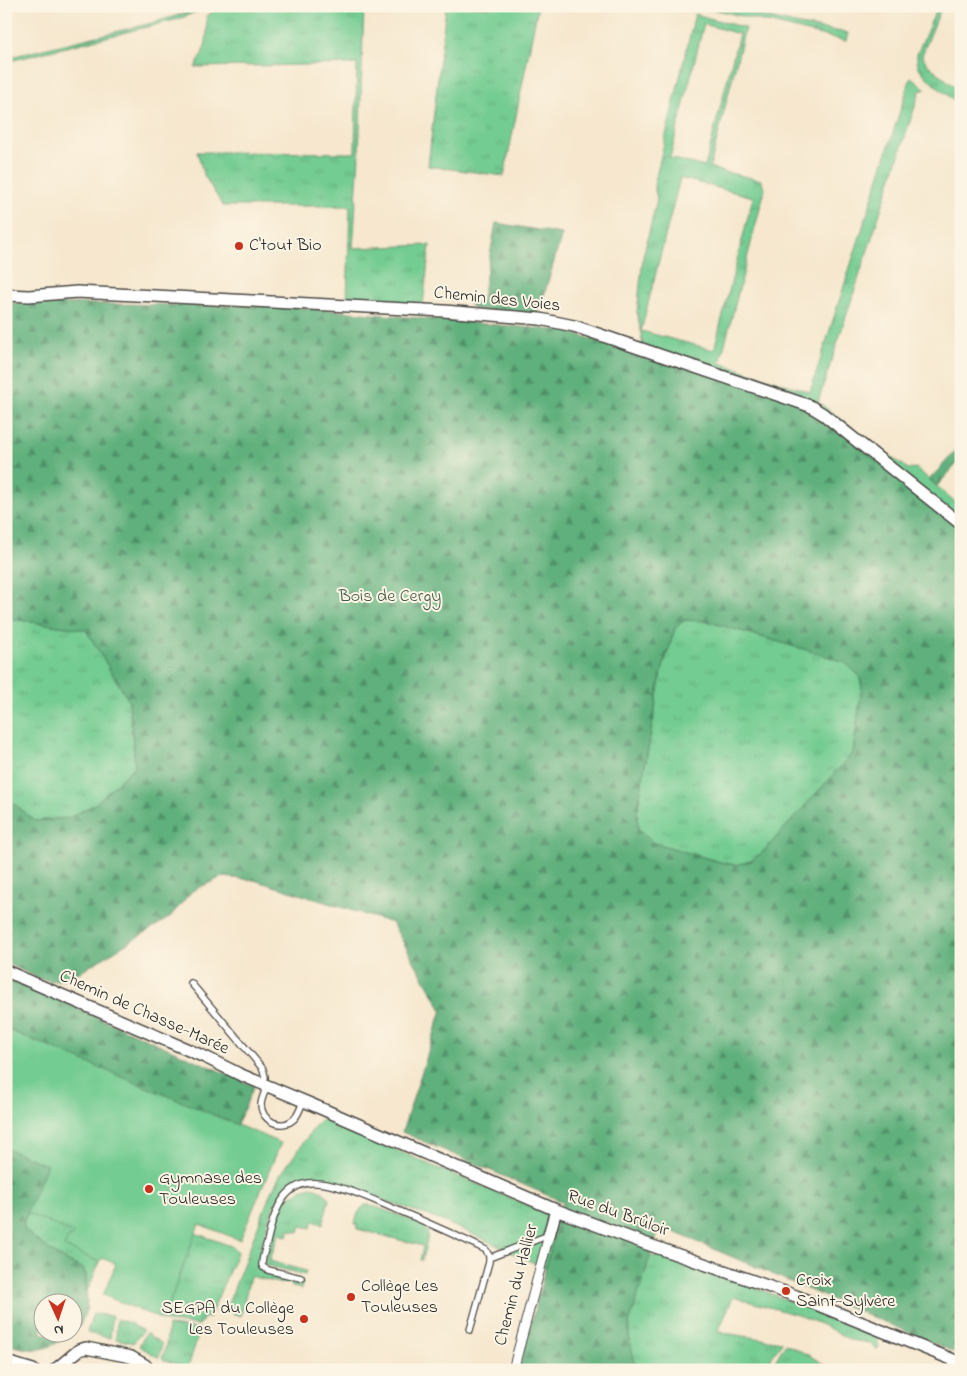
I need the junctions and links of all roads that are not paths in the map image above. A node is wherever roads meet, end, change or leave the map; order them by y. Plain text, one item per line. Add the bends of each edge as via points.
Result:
1 (6, 295) edge
2 (961, 524) edge
3 (6, 971) edge
4 (191, 983) dead end
5 (266, 1086) junction
6 (303, 1101) junction
7 (556, 1210) junction
8 (549, 1234) junction
9 (489, 1258) junction
10 (301, 1278) dead end
11 (470, 1330) dead end
12 (6, 1362) edge
13 (961, 1363) edge
14 (34, 1370) edge
15 (55, 1370) edge
16 (149, 1370) edge
17 (513, 1370) edge

1 - 2 street, Chemin des Voies via 76,292 414,309 540,319 574,326 810,406
3 - 5 street, Chemin de Chasse-Marée
4 - 5 lane via 263,1069
5 - 6 street, Rue du Brûloir
5 - 6 lane via 261,1108 273,1123 293,1120
6 - 7 street, Rue du Brûloir
7 - 8 street, Chemin du Hallier
7 - 13 street, Rue du Brûloir via 796,1296
8 - 9 lane
8 - 17 street, Chemin du Hallier
9 - 10 lane via 486,1250 452,1233 369,1198 321,1183 308,1183 291,1191 281,1201 262,1262 268,1270
9 - 11 lane
12 - 14 street
15 - 16 street via 79,1350 90,1348 131,1357

